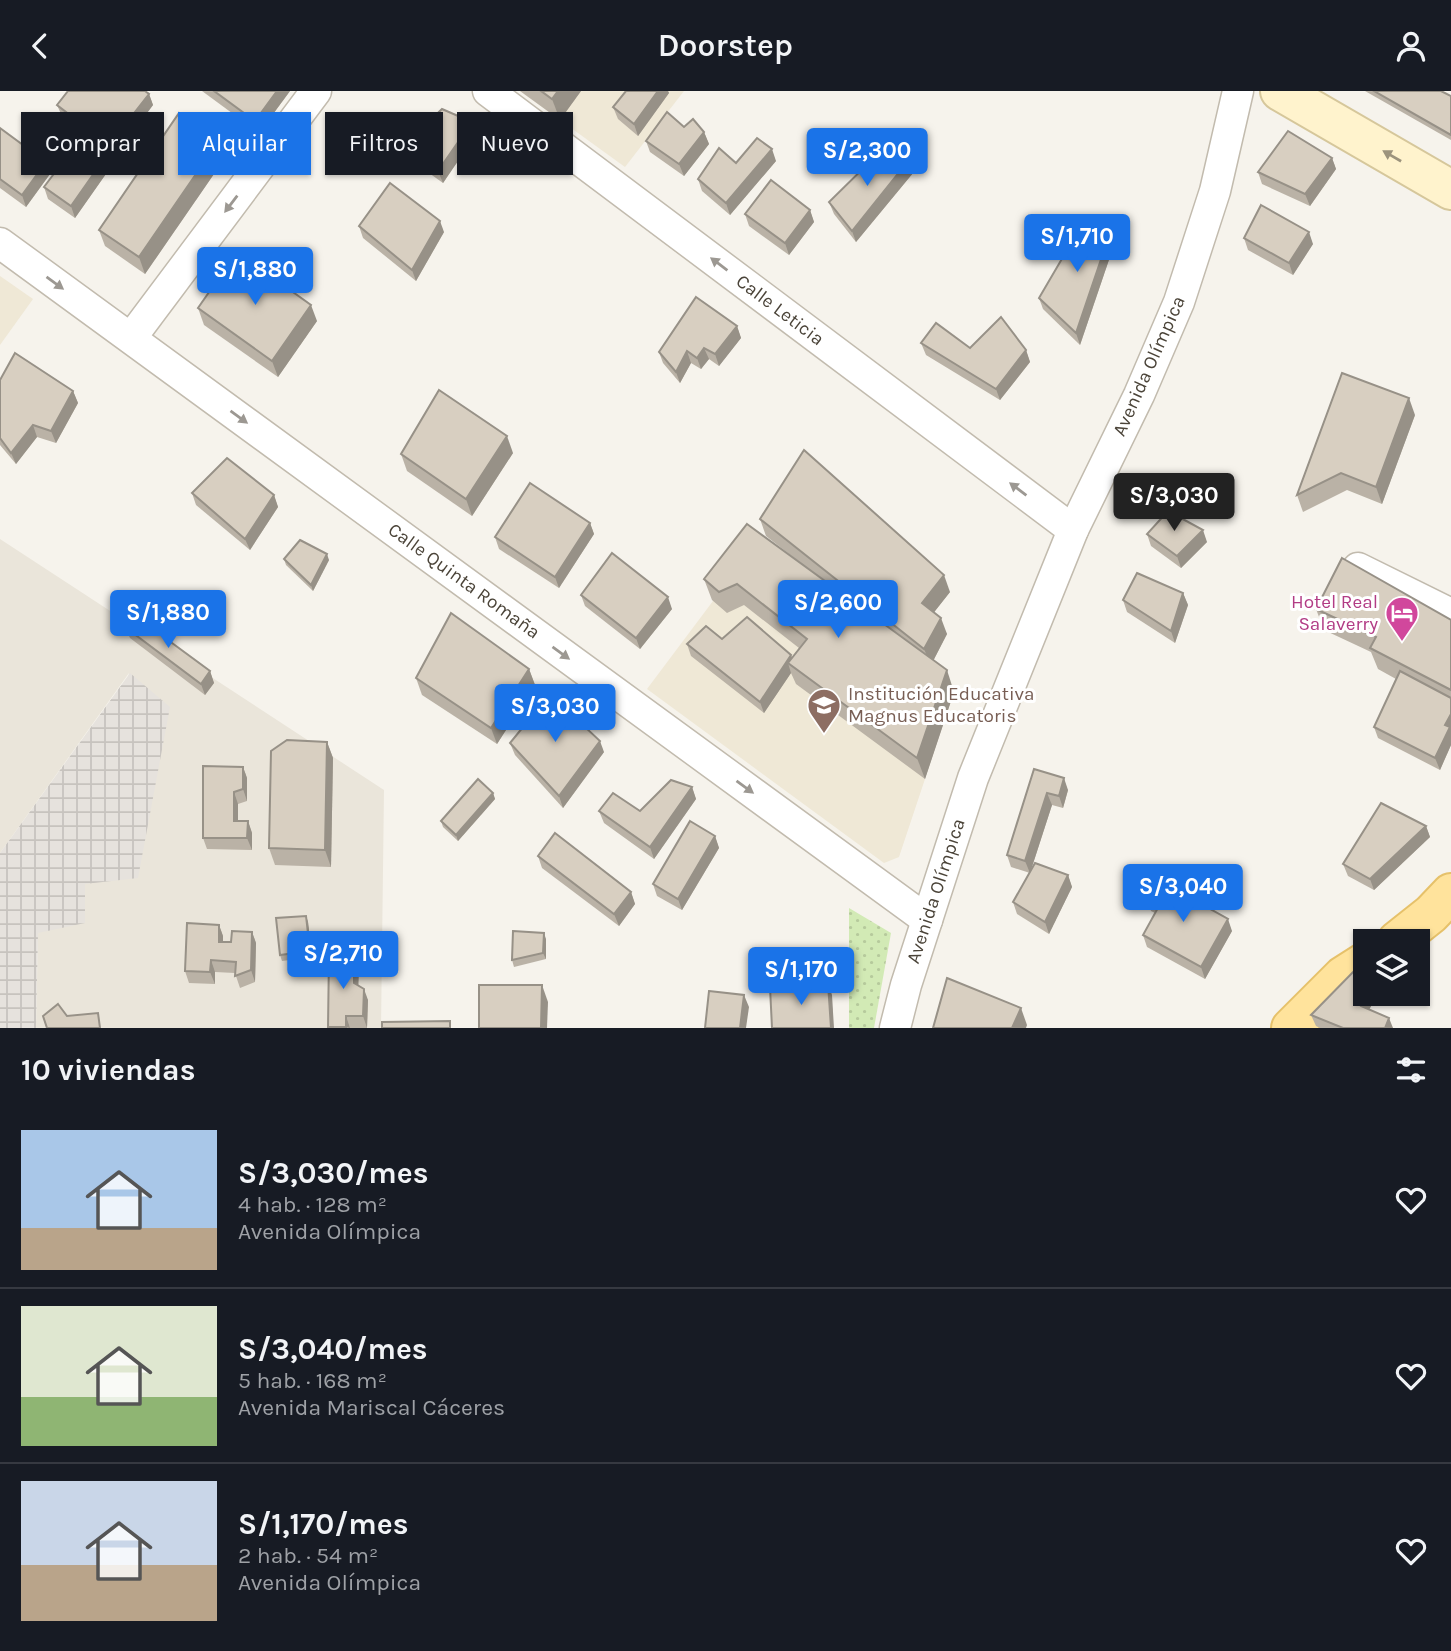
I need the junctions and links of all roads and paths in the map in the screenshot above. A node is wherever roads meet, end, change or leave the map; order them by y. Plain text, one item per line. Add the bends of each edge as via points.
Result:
1 (316, 91) edge
2 (488, 91) edge
3 (1238, 91) edge
4 (1280, 91) edge
5 (1451, 190) edge
6 (0, 243) edge
7 (131, 338) junction
8 (1073, 530) junction
9 (1359, 568) edge
10 (1451, 614) edge
11 (1451, 893) edge
12 (927, 920) junction
13 (1413, 929) edge
14 (1353, 970) edge
15 (1297, 1025) edge
16 (895, 1028) edge

1 -> 7 street
8 -> 2 street, Calle Leticia
3 - 8 street, Avenida Olímpica via 1215,191 1179,302
5 -> 4 main road
6 -> 7 street, Calle Quinta Romaña
7 -> 12 street, Calle Quinta Romaña
8 - 12 street, Avenida Olímpica via 973,778
9 - 10 street
11 - 13 main road
12 - 16 street, Avenida Olímpica
14 - 15 main road

